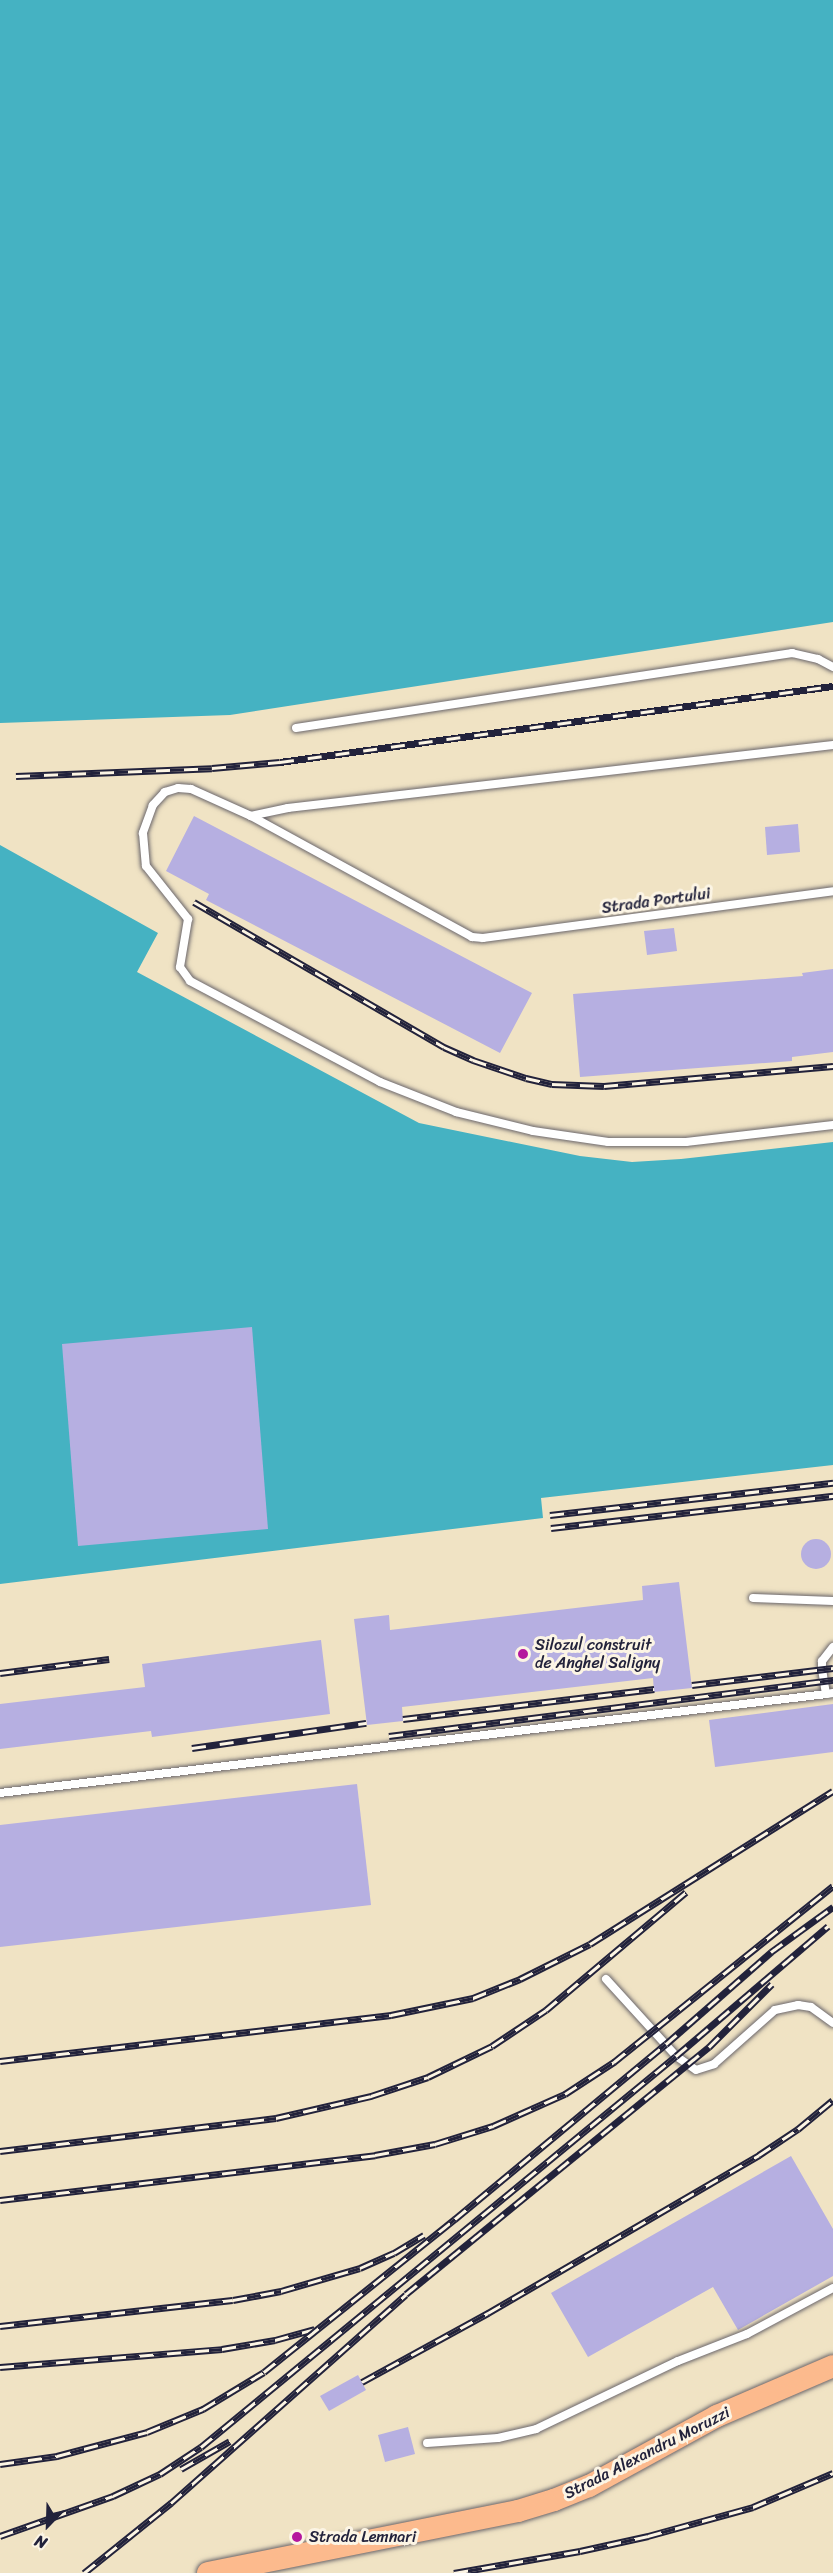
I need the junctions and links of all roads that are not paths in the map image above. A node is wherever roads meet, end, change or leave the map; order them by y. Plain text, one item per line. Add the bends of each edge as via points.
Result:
1 (833, 667) edge
2 (296, 728) dead end
3 (833, 745) edge
4 (251, 816) junction
5 (833, 891) edge
6 (833, 1125) edge
7 (753, 1598) dead end
8 (833, 1601) edge
9 (833, 1647) edge
10 (829, 1694) edge
11 (0, 1793) edge
12 (606, 1979) dead end
13 (833, 2023) edge
14 (833, 2288) edge
15 (833, 2366) edge
16 (427, 2444) dead end
17 (208, 2573) edge

1 - 2 lane via 792,653
3 - 4 lane via 288,808
4 - 5 lane, Strada Portului via 459,932 483,938
4 - 6 lane via 190,789 165,792 153,805 143,833 146,867 188,919 180,968 190,981 380,1083 456,1112 533,1131 608,1142 686,1142
7 - 8 lane
9 - 10 lane via 822,1661
10 - 11 lane
12 - 13 lane via 676,2056 696,2070 714,2064 775,2010 798,2005 811,2007
14 - 16 lane via 747,2334 678,2361 536,2429 498,2438
15 - 17 main road, Strada Alexandru Moruzzi via 681,2433 589,2486 554,2500 518,2511

